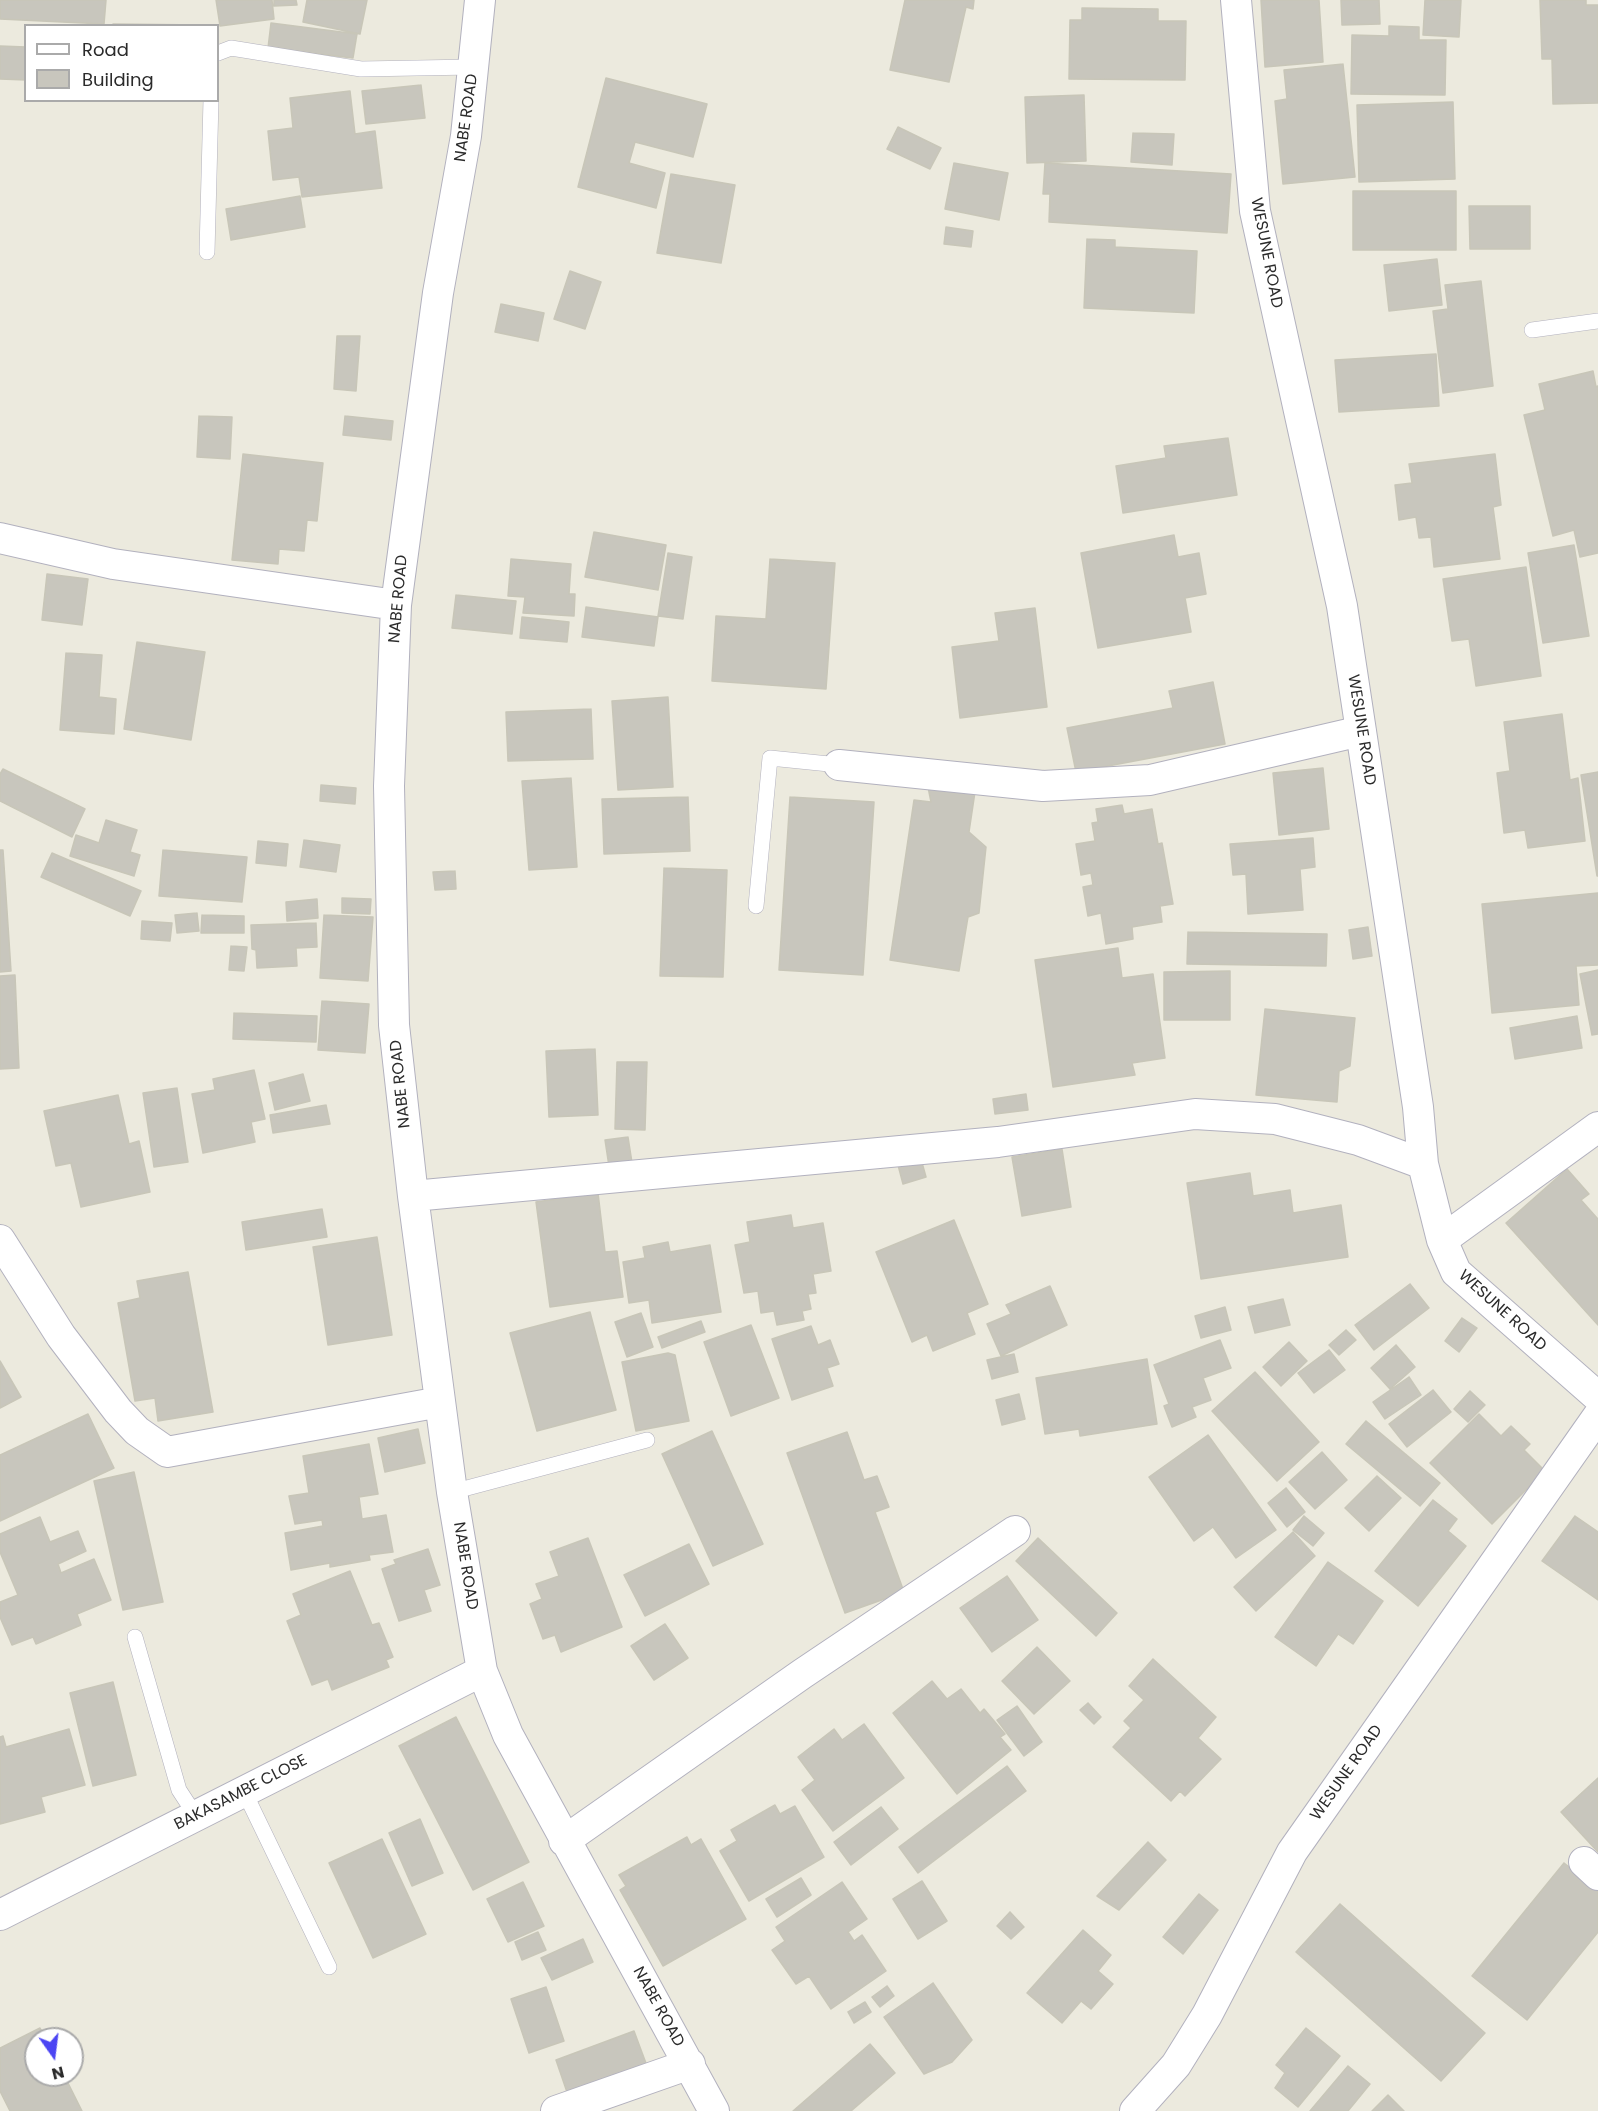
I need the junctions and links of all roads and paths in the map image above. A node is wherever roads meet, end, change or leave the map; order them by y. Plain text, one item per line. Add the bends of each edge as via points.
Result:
1 (480, 0) edge
2 (1236, 0) edge
3 (219, 53) edge
4 (473, 67) junction
5 (211, 102) edge
6 (207, 252) dead end
7 (1598, 321) edge
8 (1532, 330) dead end
9 (0, 538) edge
10 (396, 605) junction
11 (1361, 731) junction
12 (839, 765) joint
13 (756, 906) dead end
14 (1598, 1127) edge
15 (1423, 1164) junction
16 (413, 1196) junction
17 (0, 1240) edge
18 (1442, 1240) junction
19 (1598, 1397) edge
20 (440, 1402) junction
21 (1598, 1416) edge
22 (647, 1440) dead end
23 (452, 1492) junction
24 (1015, 1531) dead end
25 (135, 1637) dead end
26 (482, 1671) junction
27 (244, 1791) junction
28 (196, 1816) junction
29 (564, 1841) junction
30 (0, 1914) edge
31 (329, 1967) dead end
32 (690, 2064) junction
33 (556, 2111) edge
34 (714, 2111) edge
35 (1135, 2111) edge

1 - 4 street, NABE ROAD
2 - 11 street, WESUNE ROAD via 1255,211 1342,606
3 - 4 lane via 231,48 361,69
4 - 10 street, NABE ROAD
5 - 6 lane
7 - 8 lane
9 - 10 street via 113,564
10 - 16 street, NABE ROAD via 389,786 394,1025
11 - 12 street via 1150,780 1043,786
11 - 15 street, WESUNE ROAD via 1418,1107
12 - 13 lane via 770,758
14 - 18 street
15 - 16 street via 1358,1140 1275,1119 1196,1114 998,1143
15 - 18 street, WESUNE ROAD
16 - 20 street, NABE ROAD
17 - 20 street via 61,1335 118,1412 167,1452
18 - 19 street, WESUNE ROAD via 1456,1272
20 - 23 street, NABE ROAD
21 - 35 street, WESUNE ROAD via 1292,1852 1207,2015 1176,2065
22 - 23 lane
23 - 26 street, NABE ROAD
24 - 29 street
25 - 28 lane via 179,1790
26 - 27 street, BAKASAMBE CLOSE
26 - 29 street, NABE ROAD via 508,1735
27 - 28 street, BAKASAMBE CLOSE
27 - 31 lane
28 - 30 street, BAKASAMBE CLOSE
29 - 32 street, NABE ROAD
32 - 33 street
32 - 34 street, NABE ROAD

